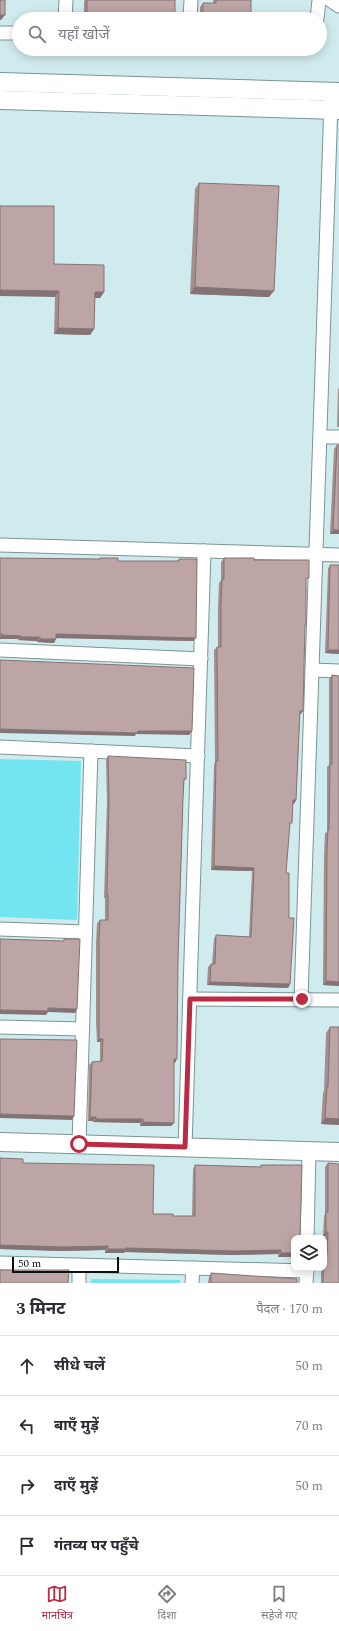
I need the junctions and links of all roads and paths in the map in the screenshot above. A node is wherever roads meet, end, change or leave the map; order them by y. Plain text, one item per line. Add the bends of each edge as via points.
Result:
1 (66, 0) edge
2 (191, 0) edge
3 (319, 0) edge
4 (330, 0) edge
5 (339, 6) edge
6 (65, 12) edge
7 (190, 12) edge
8 (318, 12) edge
9 (0, 33) edge
10 (12, 33) edge
11 (0, 82) edge
12 (335, 92) edge
13 (0, 100) edge
14 (335, 110) edge
15 (334, 156) edge
16 (320, 437) junction
17 (339, 437) edge
18 (0, 545) edge
19 (204, 551) junction
20 (316, 554) junction
21 (339, 554) edge
22 (0, 650) edge
23 (201, 659) junction
24 (312, 670) junction
25 (339, 671) edge
26 (0, 747) edge
27 (90, 751) junction
28 (198, 756) junction
29 (0, 929) edge
30 (85, 932) junction
31 (190, 999) junction
32 (302, 999) junction
33 (339, 1000) edge
34 (0, 1027) edge
35 (82, 1029) junction
36 (0, 1142) edge
37 (79, 1144) junction
38 (185, 1147) junction
39 (309, 1151) junction
40 (339, 1152) edge
41 (307, 1235) edge
42 (0, 1263) edge
43 (79, 1265) junction
44 (193, 1268) junction
45 (307, 1274) edge
46 (79, 1283) edge
47 (192, 1283) edge

1 - 6 street
2 - 7 street
3 - 8 street
4 - 5 street
9 - 10 street
11 - 12 street
12 - 14 street
13 - 14 street
14 - 15 street
15 - 16 street
16 - 17 street
16 - 20 street
18 - 19 street
19 - 20 street
19 - 23 street
20 - 21 street
20 - 24 street
22 - 23 street
23 - 28 street
24 - 25 street
24 - 32 street
26 - 27 street
27 - 28 street
27 - 30 street
28 - 31 street
29 - 30 street
30 - 35 street
31 - 32 street
31 - 38 street
32 - 33 street
34 - 35 street
35 - 37 street
36 - 37 street
37 - 38 street
38 - 39 street
39 - 40 street
39 - 41 street
42 - 43 street
43 - 44 street
43 - 46 street
44 - 45 street
44 - 47 street

